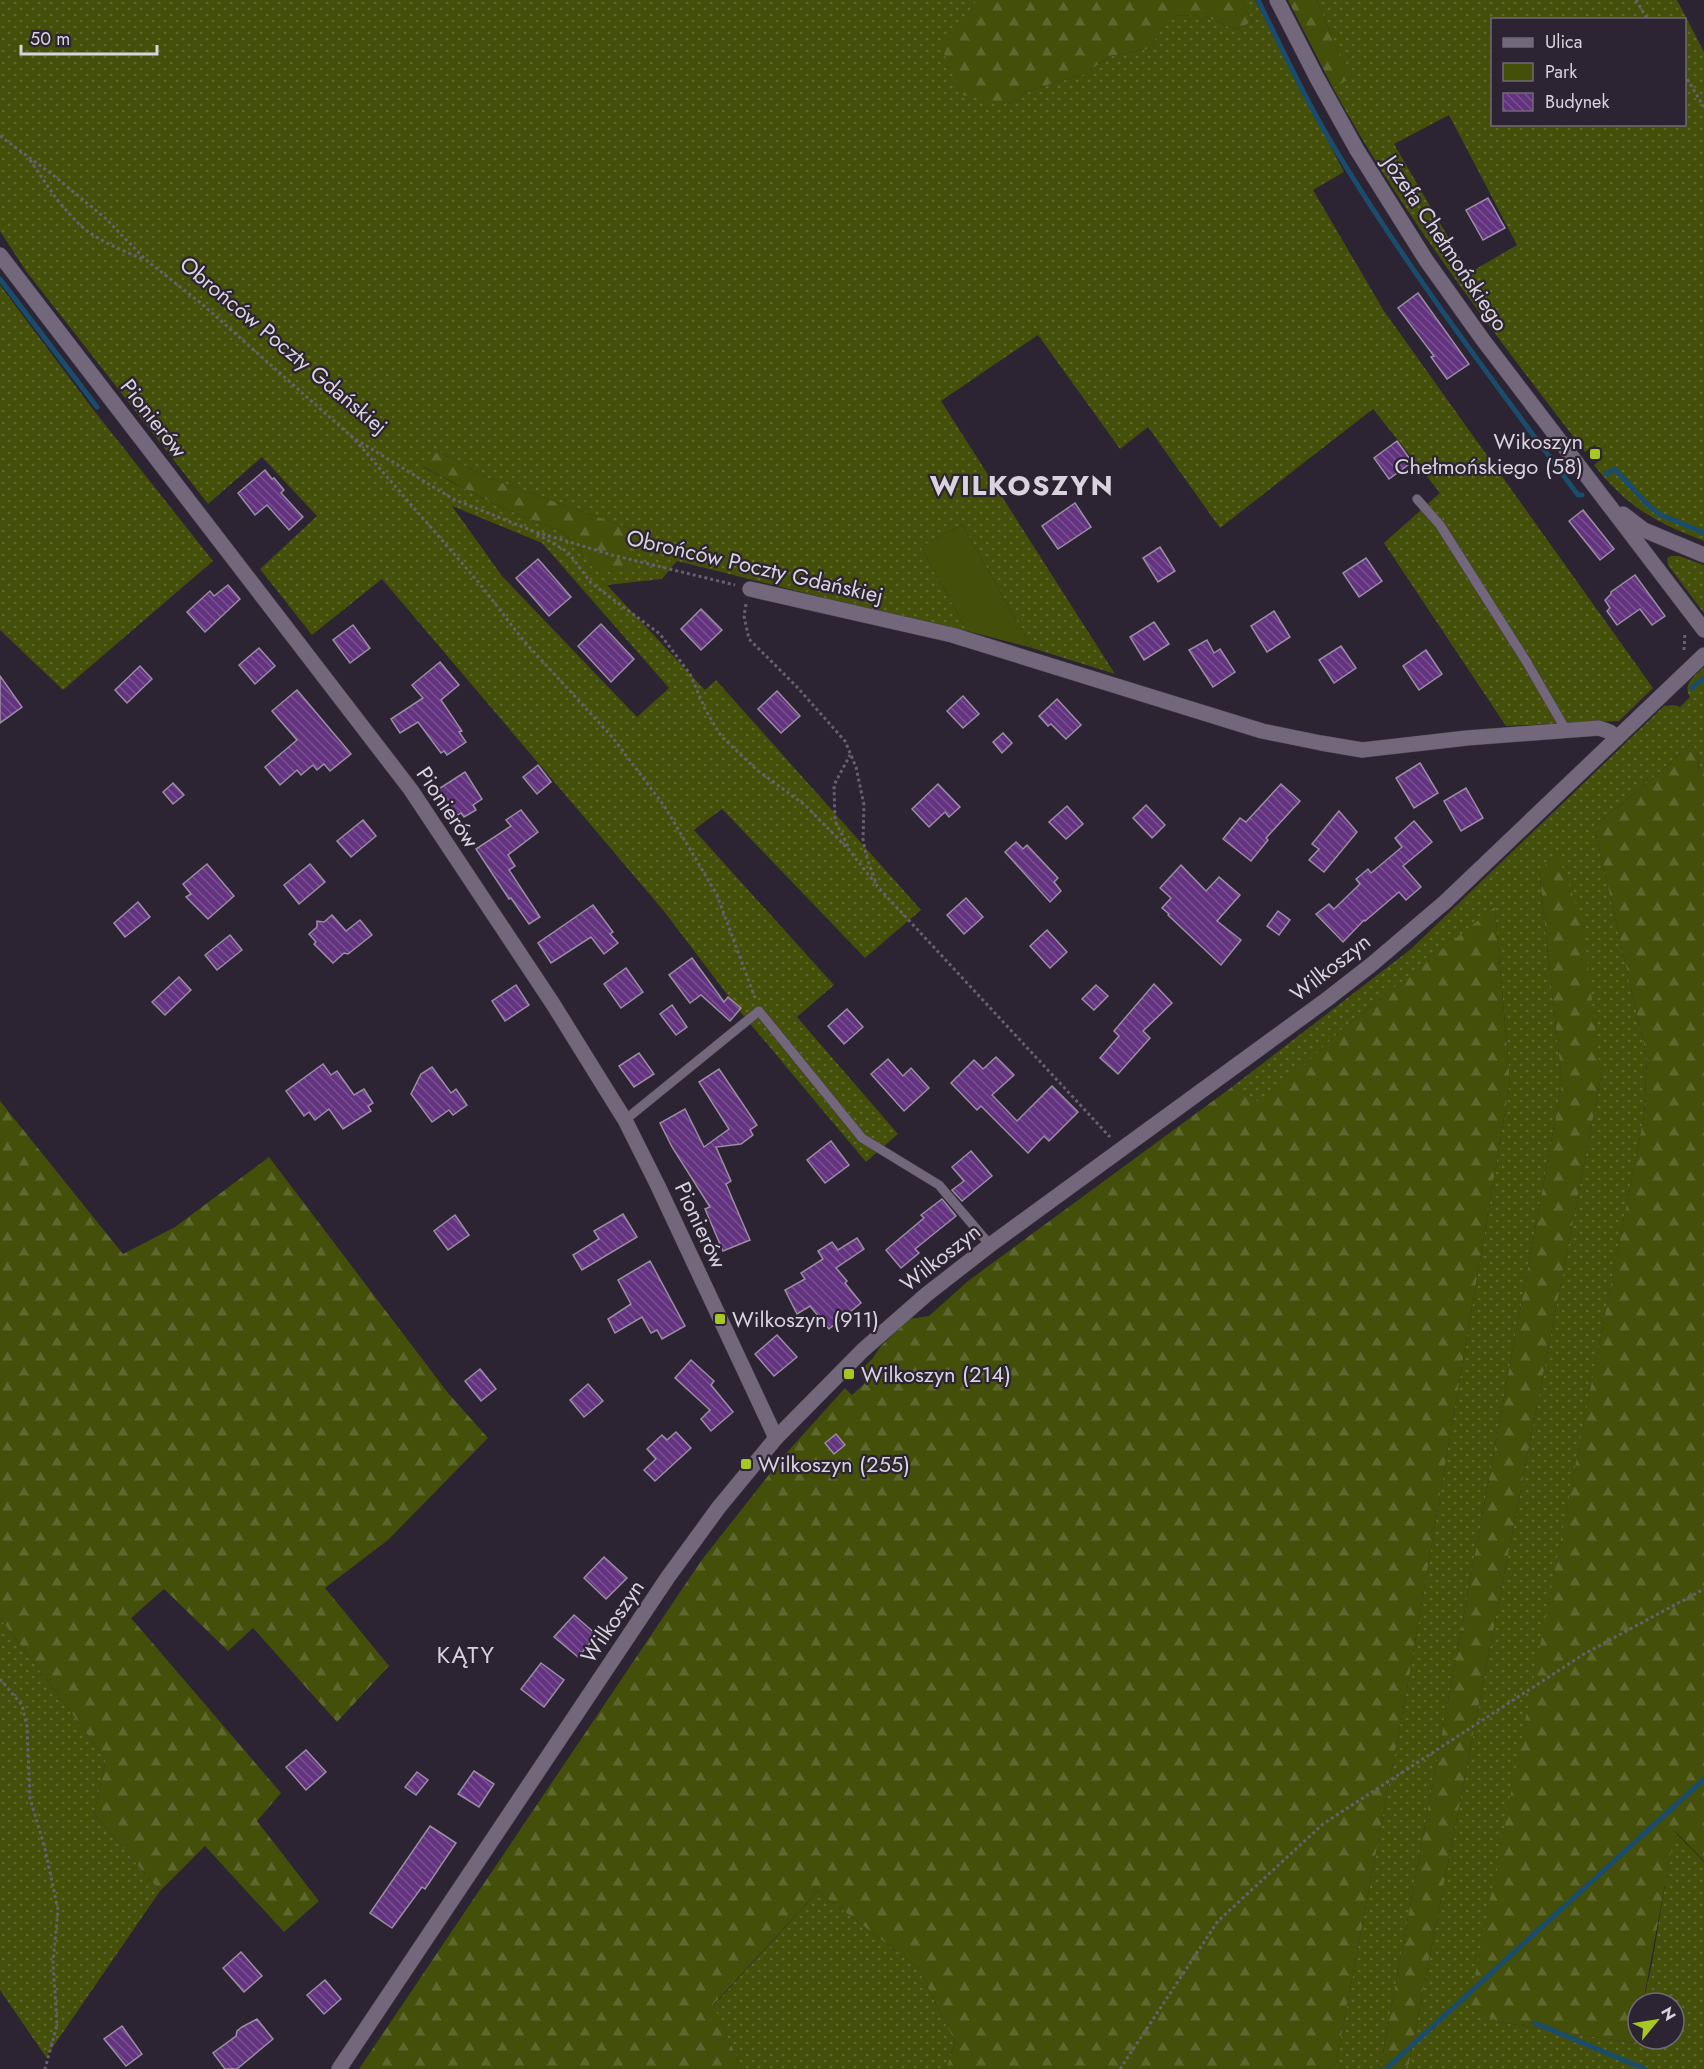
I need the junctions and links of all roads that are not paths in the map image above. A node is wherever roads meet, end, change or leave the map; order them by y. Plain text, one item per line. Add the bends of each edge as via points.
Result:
1 (1277, 0) edge
2 (0, 255) edge
3 (1603, 496) junction
4 (1417, 499) dead end
5 (1704, 555) edge
6 (750, 589) road end
7 (1704, 630) edge
8 (1704, 655) edge
9 (1566, 730) junction
10 (1617, 738) junction
11 (625, 1120) junction
12 (990, 1245) junction
13 (776, 1438) junction
14 (339, 2069) edge

1 - 3 street, Józefa Chełmońskiego via 1357,150 1414,242 1483,340
2 - 11 street, Pionierów via 411,790
3 - 5 street, Józefa Chełmońskiego via 1644,530
3 - 7 street, Józefa Chełmońskiego
4 - 9 lane via 1440,525
6 - 9 street, Obrońców Poczty Gdańskiej via 952,635 1262,731 1321,743 1374,750
8 - 10 street, Wilkoszyn
9 - 10 street, Obrońców Poczty Gdańskiej via 1599,728
10 - 12 street, Wilkoszyn via 1445,902 1371,965
11 - 12 lane via 759,1011 862,1138 939,1185
11 - 13 street, Pionierów
12 - 13 street, Wilkoszyn via 880,1335
13 - 14 street, Wilkoszyn via 668,1577

